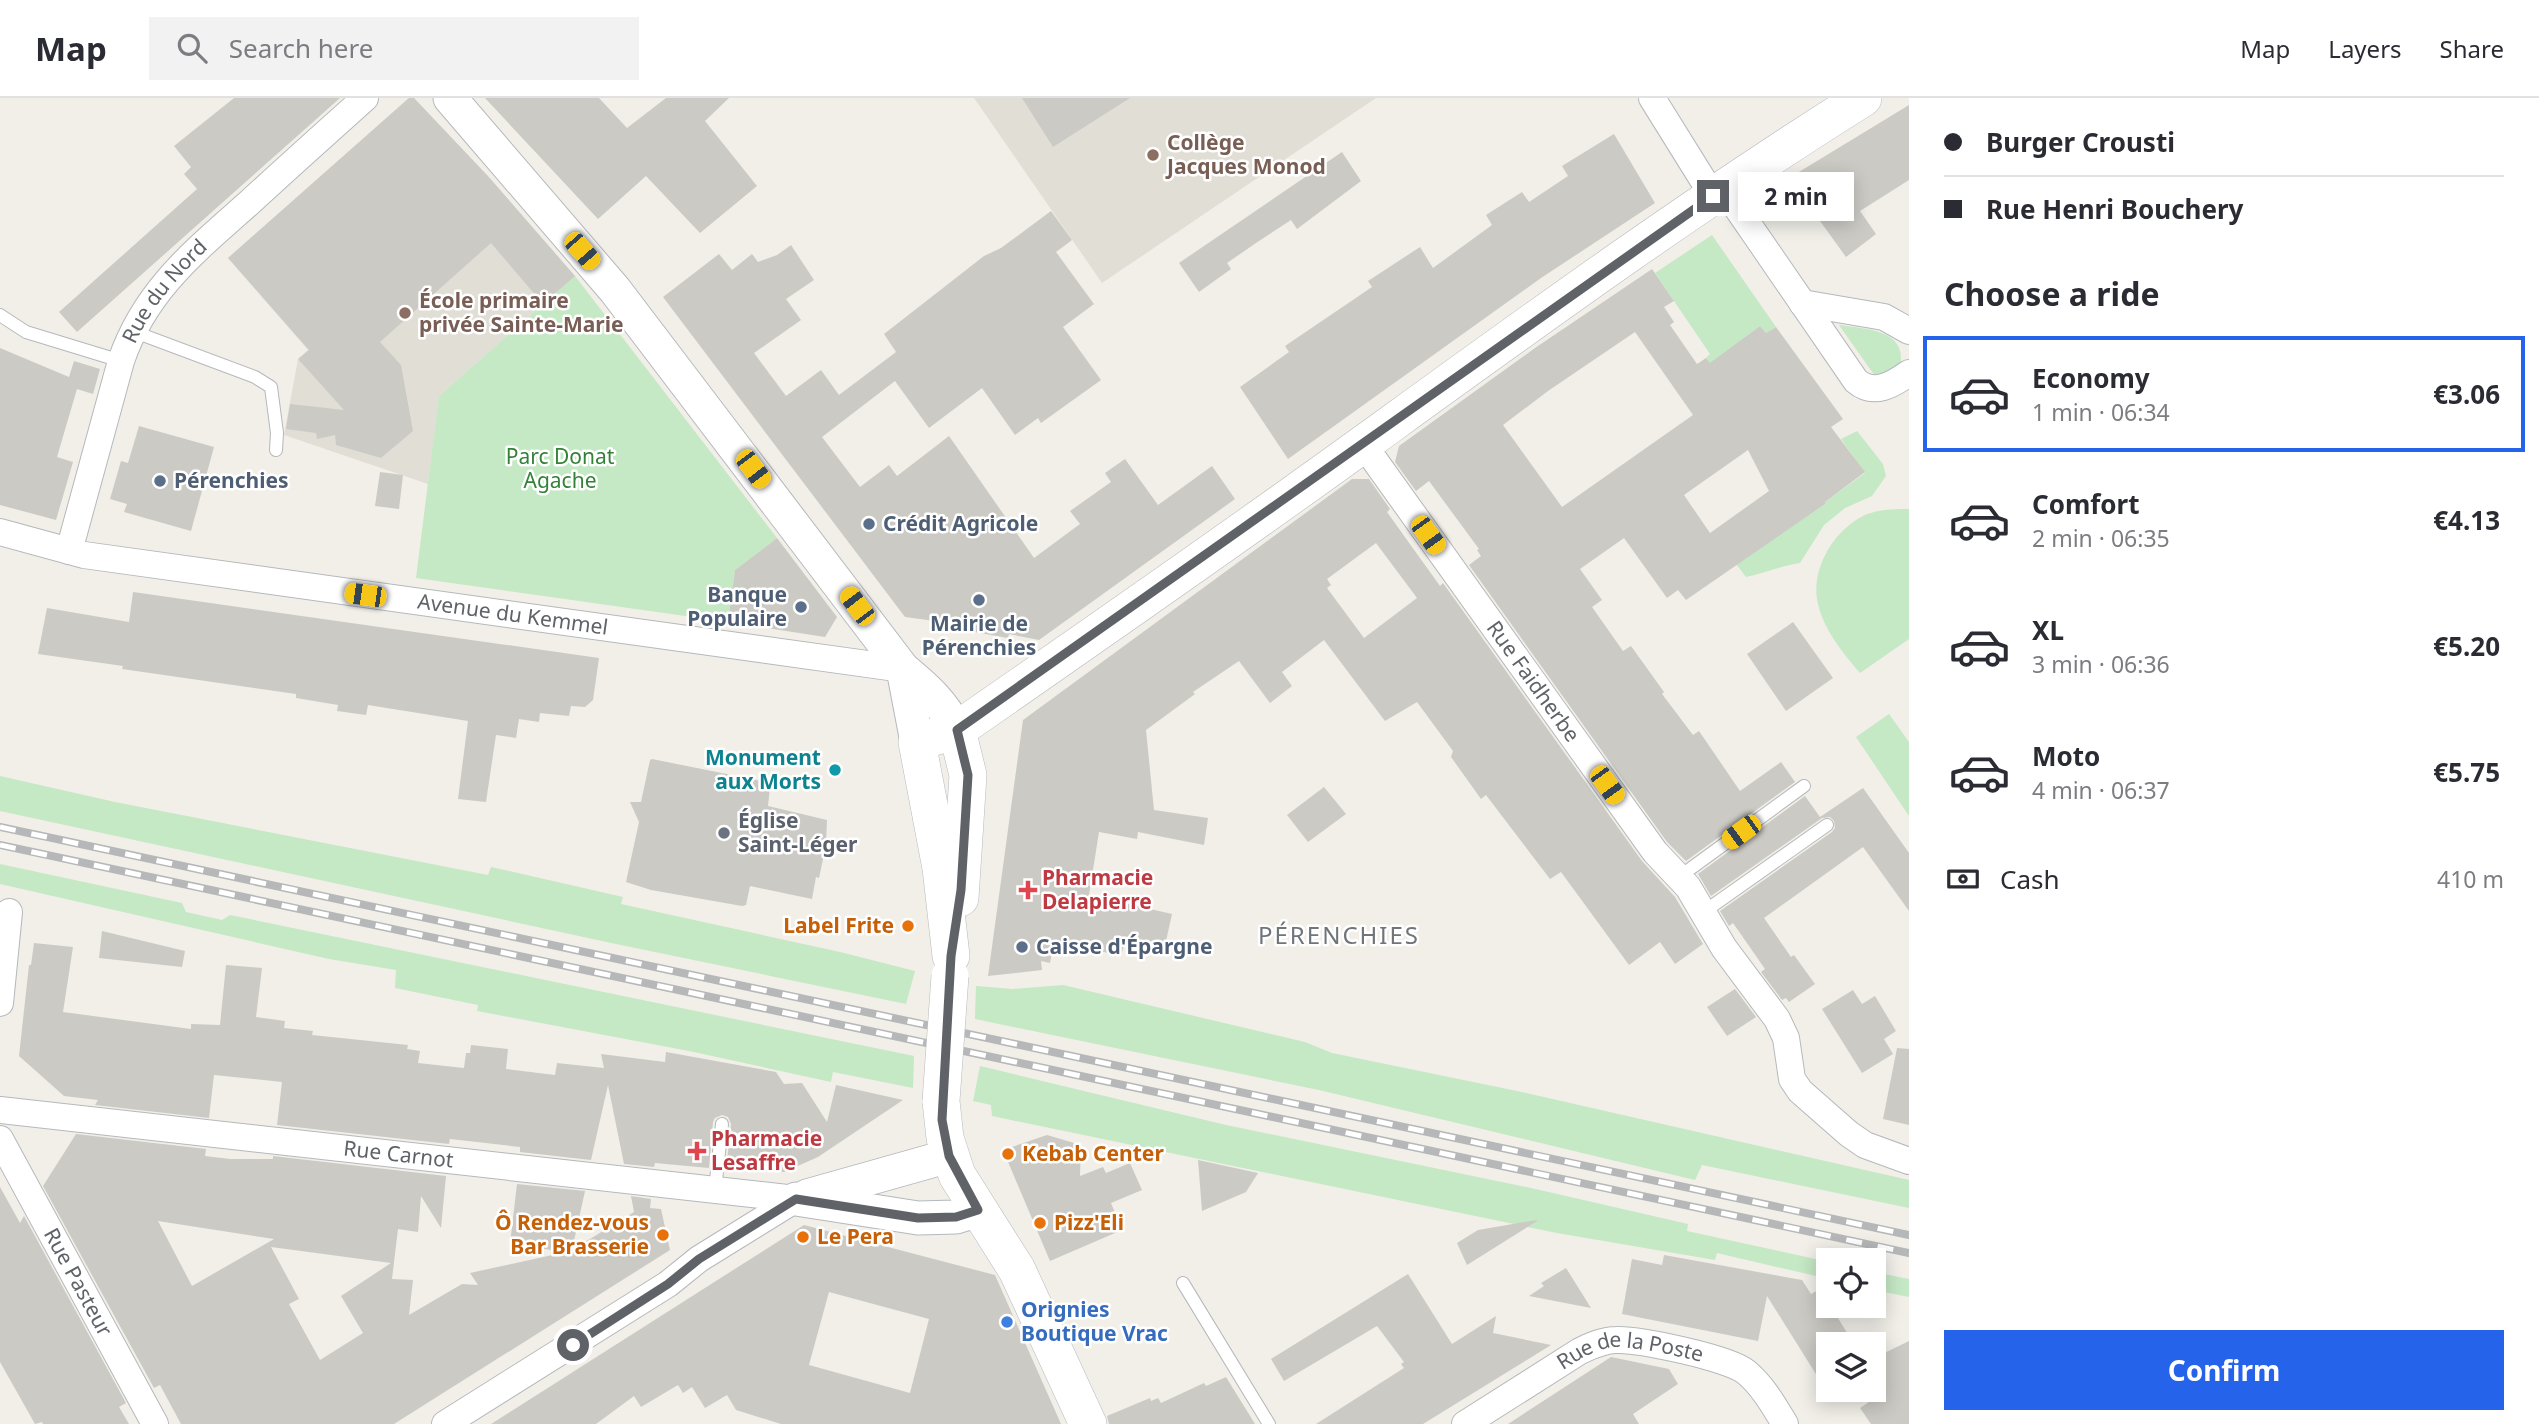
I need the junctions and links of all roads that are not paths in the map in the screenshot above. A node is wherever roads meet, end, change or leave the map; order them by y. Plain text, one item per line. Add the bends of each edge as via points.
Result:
1 (365, 98) edge
2 (450, 98) edge
3 (1652, 98) edge
4 (1863, 98) edge
5 (1719, 193) junction
6 (1802, 303) junction
7 (0, 315) edge
8 (132, 331) junction
9 (1909, 331) edge
10 (121, 361) junction
11 (1909, 373) edge
12 (1363, 444) junction
13 (276, 450) dead end
14 (0, 532) edge
15 (69, 551) junction
16 (903, 670) junction
17 (957, 730) junction
18 (917, 742) junction
19 (1804, 786) dead end
20 (1827, 825) dead end
21 (1679, 877) junction
22 (1705, 911) junction
23 (9, 912) dead end
24 (950, 966) junction
25 (0, 1003) edge
26 (0, 1110) edge
27 (722, 1125) dead end
28 (0, 1139) edge
29 (949, 1156) junction
30 (1909, 1161) edge
31 (715, 1191) junction
32 (796, 1199) junction
33 (978, 1210) junction
34 (1183, 1283) dead end
35 (155, 1424) edge
36 (445, 1424) edge
37 (1088, 1424) edge
38 (1269, 1424) edge
39 (1465, 1424) edge
40 (1785, 1424) edge

1 - 8 street, Rue du Nord via 195,251 161,286
2 - 16 street via 615,290
3 - 5 street
4 - 5 main road
5 - 6 street
5 - 12 main road
6 - 9 street via 1884,317
6 - 11 street via 1861,385 1886,387
7 - 10 lane via 26,332
8 - 10 street, Rue du Nord
8 - 13 lane via 271,387
10 - 15 street, Rue du Nord
12 - 17 main road
12 - 21 street, Rue Faidherbe via 1647,841
14 - 15 street, Avenue du Kemmel
15 - 16 street, Avenue du Kemmel
16 - 17 street via 933,694
16 - 18 street
17 - 18 main road
17 - 24 main road via 968,775
18 - 24 main road via 941,868
19 - 21 lane
20 - 22 lane
21 - 22 street, Rue Faidherbe
22 - 30 street, Rue Faidherbe via 1724,947 1777,1019 1786,1038 1792,1079 1800,1091 1865,1145
23 - 25 street
24 - 29 main road, bridge via 941,1101
26 - 31 street, Rue Carnot
27 - 31 lane
28 - 35 street, Rue Pasteur
29 - 32 street, Rue Carnot
29 - 33 main road
31 - 32 street, Rue Carnot
32 - 33 street, Rue Carnot via 918,1218 956,1217
32 - 36 street
33 - 37 main road via 1017,1270
34 - 38 lane
39 - 40 street, Rue de la Poste via 1580,1351 1615,1340 1730,1363 1746,1371

